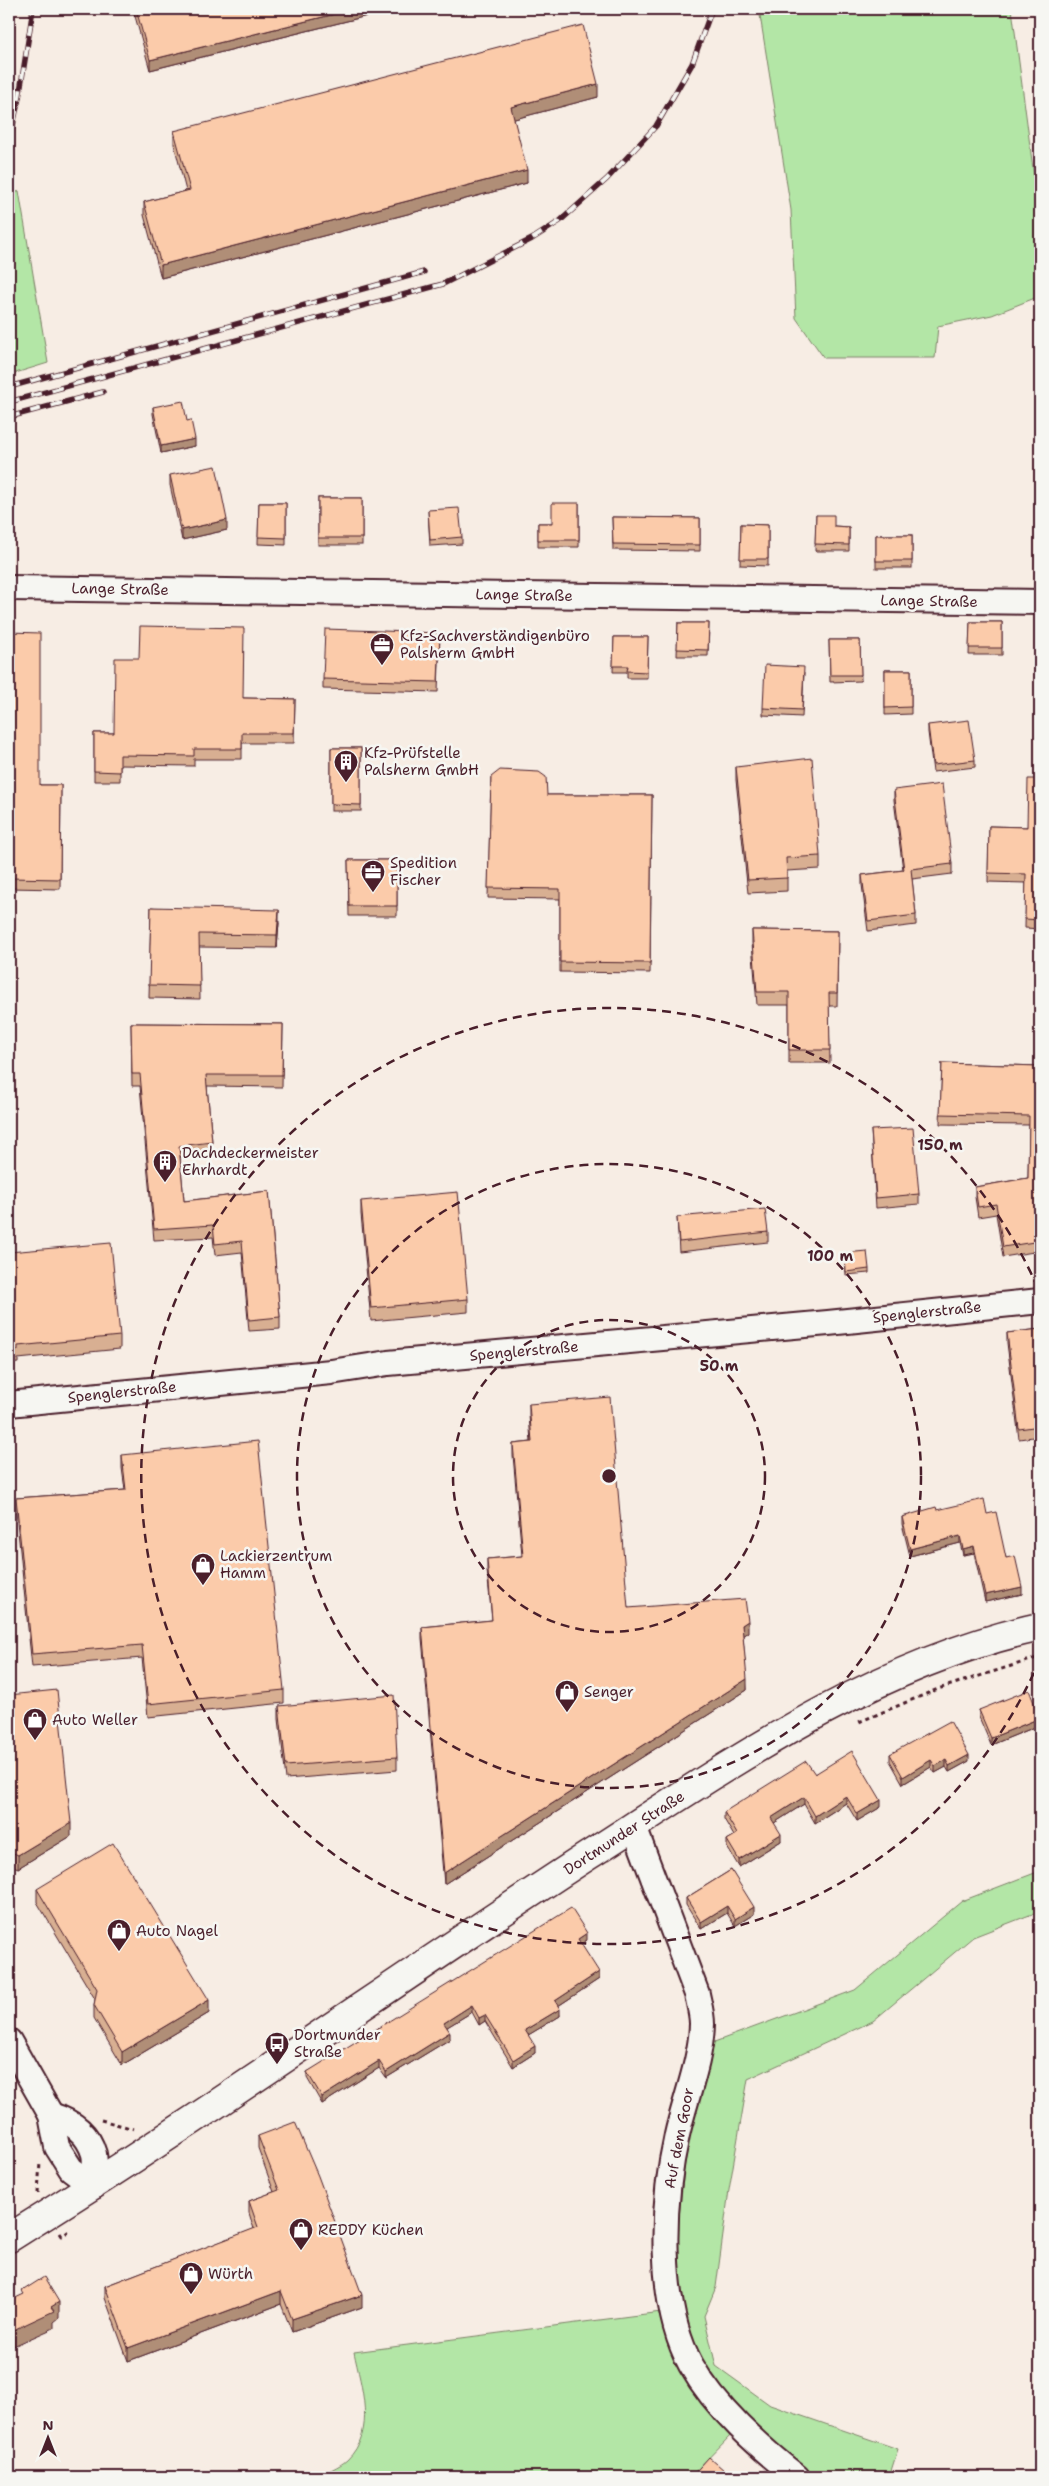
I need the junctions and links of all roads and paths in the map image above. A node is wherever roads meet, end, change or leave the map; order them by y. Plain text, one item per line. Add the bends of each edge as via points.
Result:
1 (9, 588) edge
2 (1040, 602) edge
3 (1040, 1300) edge
4 (9, 1404) edge
5 (1040, 1627) edge
6 (1040, 1657) edge
7 (853, 1724) dead end
8 (634, 1827) junction
9 (9, 2041) edge
10 (94, 2186) junction
11 (47, 2214) junction
12 (77, 2226) dead end
13 (9, 2238) edge
14 (797, 2477) edge

1 - 2 street, Lange Straße
3 - 4 street, Spenglerstraße via 828,1323 388,1363 331,1372
5 - 8 main road, Dortmunder Straße via 956,1653 885,1681 795,1726
6 - 7 path via 938,1689
8 - 10 main road, Dortmunder Straße
8 - 14 street, Auf dem Goor via 697,1994 702,2022 700,2047 683,2107 669,2179 666,2254 672,2311 691,2365 712,2395 739,2426
9 - 10 street via 52,2116 69,2121 82,2134 94,2154
10 - 11 main road, Dortmunder Straße
11 - 12 path via 62,2236
11 - 13 main road, Dortmunder Straße

